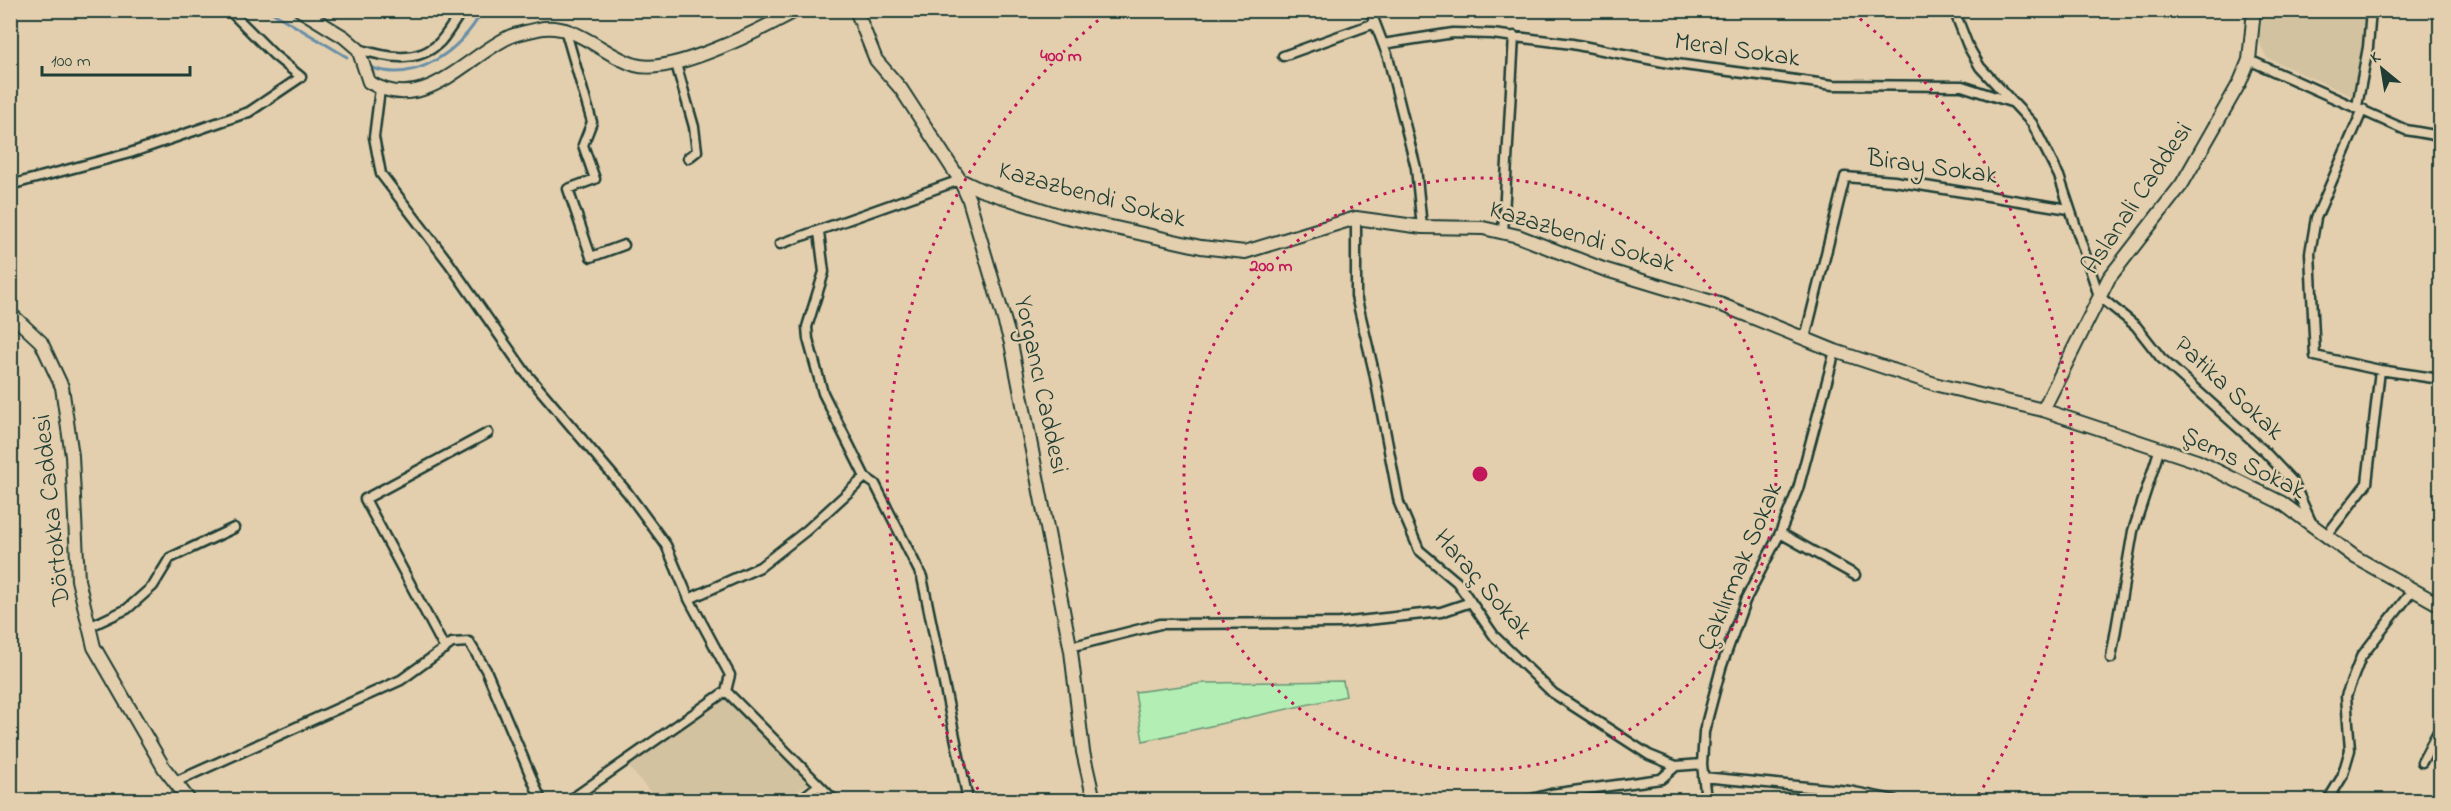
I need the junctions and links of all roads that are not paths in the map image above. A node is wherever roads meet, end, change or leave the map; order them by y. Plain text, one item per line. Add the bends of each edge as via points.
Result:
1 (229, 10) edge
2 (300, 10) edge
3 (462, 10) edge
4 (797, 10) edge
5 (856, 10) edge
6 (1370, 10) edge
7 (2254, 10) edge
8 (2371, 10) edge
9 (1954, 11) edge
10 (1375, 24) junction
11 (565, 29) junction
12 (1514, 36) junction
13 (1383, 45) junction
14 (358, 50) junction
15 (1282, 56) dead end
16 (2249, 60) junction
17 (676, 64) junction
18 (380, 89) junction
19 (2014, 103) junction
20 (2360, 108) junction
21 (2440, 136) edge
22 (688, 158) dead end
23 (960, 180) junction
24 (10, 185) edge
25 (2069, 209) junction
26 (1356, 218) junction
27 (1422, 227) junction
28 (819, 232) junction
29 (1503, 233) junction
30 (780, 244) dead end
31 (624, 245) dead end
32 (2099, 296) junction
33 (10, 313) edge
34 (1805, 338) junction
35 (1835, 351) junction
36 (2380, 370) junction
37 (2440, 379) edge
38 (2043, 410) junction
39 (488, 433) dead end
40 (2160, 448) junction
41 (865, 477) junction
42 (2312, 524) junction
43 (234, 528) dead end
44 (1780, 533) junction
45 (2327, 535) junction
46 (1855, 575) dead end
47 (2412, 591) junction
48 (689, 599) junction
49 (1471, 602) junction
50 (2440, 605) edge
51 (89, 627) junction
52 (1070, 646) junction
53 (445, 649) junction
54 (2112, 658) dead end
55 (726, 691) junction
56 (2440, 728) edge
57 (2422, 762) dead end
58 (1702, 764) junction
59 (1676, 766) junction
60 (1703, 777) junction
61 (175, 783) junction
62 (819, 785) junction
63 (1708, 799) edge
64 (189, 801) edge
65 (541, 801) edge
66 (570, 801) edge
67 (800, 801) edge
68 (834, 801) edge
69 (968, 801) edge
70 (1094, 801) edge
71 (1528, 801) edge
72 (1893, 801) edge
73 (2328, 801) edge

1 - 24 street via 302,77 249,112 130,153
2 - 14 street via 345,37
3 - 14 street via 439,43 420,53 403,59
4 - 17 street
5 - 23 street, Yorgancı Caddesi via 876,60 901,89
6 - 10 street
7 - 16 street, Aslanali Caddesi
8 - 20 street
9 - 19 street via 1980,67
10 - 13 street
10 - 15 street
11 - 17 street via 635,65
11 - 18 street via 541,28 512,36 453,75 419,91
11 - 31 street via 592,122 583,145 595,179 568,189 591,257
12 - 13 street, Meral Sokak via 1453,33
12 - 19 street, Meral Sokak via 1669,63 1833,85 1962,86
12 - 29 street
13 - 27 street via 1416,168
14 - 18 street via 369,82
16 - 20 street
16 - 32 street, Aslanali Caddesi via 2182,184 2123,258
17 - 22 street via 694,127 697,151
18 - 48 street via 374,137 381,174 525,372 627,492 666,545
19 - 25 street via 2032,123 2059,176
20 - 21 street via 2406,130
20 - 36 street via 2316,218 2310,253 2315,356
23 - 26 street, Kazazbendi Sokak via 1062,216 1201,247 1245,252
23 - 28 street
23 - 52 street, Yorgancı Caddesi via 1011,343
25 - 32 street
25 - 34 street, Biray Sokak via 1845,177
26 - 27 street, Kazazbendi Sokak
26 - 49 street, Haraç Sokak via 1356,296 1399,503 1419,550 1457,582
27 - 29 street, Kazazbendi Sokak via 1483,228
28 - 30 street
28 - 41 street via 824,272 807,327 808,339 823,393
29 - 34 street, Kazazbendi Sokak via 1722,305
32 - 38 street, Aslanali Caddesi
32 - 42 street, Patika Sokak via 2136,326 2161,358 2264,450 2293,482
33 - 51 street, Dörtokka Caddesi via 40,342 62,387 72,456 78,580
34 - 35 street, Kazazbendi Sokak
35 - 38 street, Kazazbendi Sokak via 1938,385
35 - 44 street, Çakılırmak Sokak via 1798,489
36 - 37 street
36 - 45 street via 2367,483
38 - 40 street, Şems Sokak
39 - 53 street via 365,499
40 - 42 street, Şems Sokak via 2226,474 2282,503
40 - 54 street via 2133,531
41 - 48 street via 760,567
41 - 69 street via 875,484 922,577
42 - 45 street, Şems Sokak
43 - 51 street via 170,558 153,586 127,609
44 - 46 street
44 - 58 street, Çakılırmak Sokak via 1745,601 1721,668 1704,732
45 - 47 street, Şems Sokak
47 - 50 street, Şems Sokak
47 - 73 street via 2361,657 2346,696 2350,750 2342,777
48 - 55 street via 730,675
49 - 52 street via 1441,612 1340,622 1160,624
49 - 59 street, Haraç Sokak via 1495,637 1553,693 1649,755
51 - 61 street, Dörtokka Caddesi via 94,647
52 - 70 street, Yorgancı Caddesi via 1083,752
53 - 61 street via 401,680
53 - 65 street via 453,643 469,642 486,670
55 - 62 street
55 - 66 street
56 - 57 street
58 - 59 street, Haraç Sokak
58 - 60 street, Çakılırmak Sokak
59 - 71 street via 1661,779 1551,794
60 - 63 street, Çakılırmak Sokak
60 - 72 street via 1849,791
61 - 64 street, Dörtokka Caddesi
62 - 67 street
62 - 68 street

